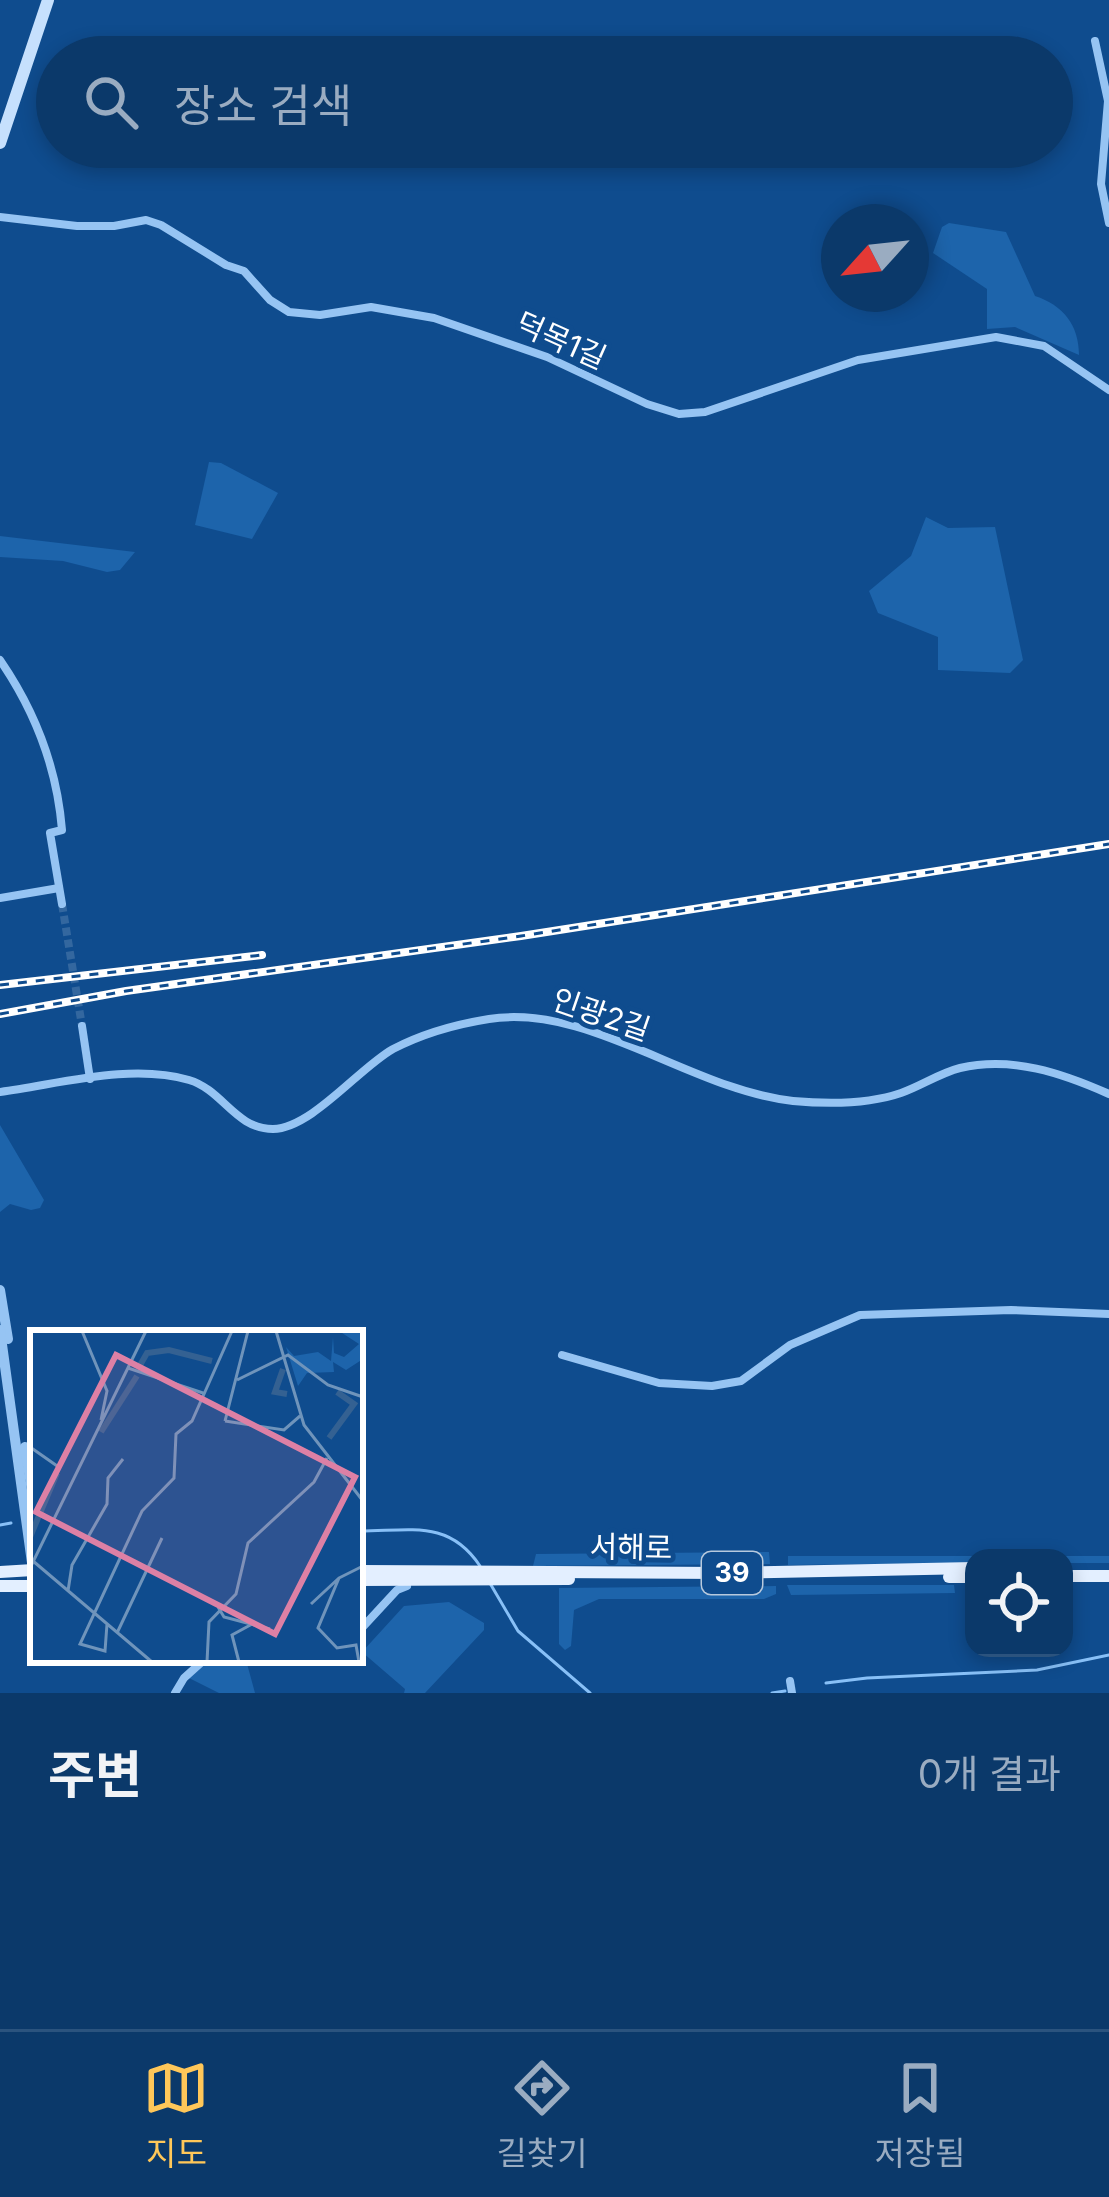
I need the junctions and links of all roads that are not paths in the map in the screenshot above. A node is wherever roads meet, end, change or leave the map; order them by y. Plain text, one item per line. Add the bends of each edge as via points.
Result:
1 (48, 0) edge
2 (1095, 41) dead end
3 (0, 143) edge
4 (1107, 150) edge
5 (0, 217) edge
6 (1109, 223) edge
7 (1109, 390) edge
8 (0, 660) edge
9 (59, 888) junction
10 (0, 898) edge
11 (62, 904) tunnel mouth
12 (82, 1026) tunnel mouth
13 (90, 1079) junction
14 (0, 1092) edge
15 (1109, 1094) edge
16 (0, 1290) edge
17 (1109, 1314) edge
18 (0, 1330) edge
19 (562, 1355) dead end
20 (30, 1478) edge
21 (30, 1548) edge
22 (30, 1570) edge
23 (0, 1572) edge
24 (965, 1572) edge
25 (1073, 1572) edge
26 (1109, 1572) edge
27 (363, 1576) edge
28 (407, 1586) dead end
29 (363, 1627) edge
30 (200, 1663) edge
31 (790, 1681) dead end
32 (176, 1693) edge
33 (792, 1693) edge

1 - 3 main road
2 - 4 street via 1108,101
4 - 6 street via 1102,198
5 - 7 street, 덕목1길 via 77,226 146,220 244,271 289,311 371,307 434,318 680,414 858,360 996,337 1045,346
8 - 9 street via 42,735 61,816 62,830 50,833
9 - 10 street
9 - 11 street
12 - 13 street
13 - 14 street, 인광2길
13 - 15 street, 인광2길 via 151,1074 195,1081 245,1124 286,1127 393,1049 463,1024 525,1016 595,1032 697,1075 788,1100 873,1100 981,1065 1054,1071
16 - 20 street
17 - 19 street via 860,1316 790,1345 741,1381 712,1386 658,1383
18 - 21 street
22 - 23 main road
24 - 27 main road, 서해로 / 39
25 - 26 main road
28 - 29 street
30 - 32 street
31 - 33 street

